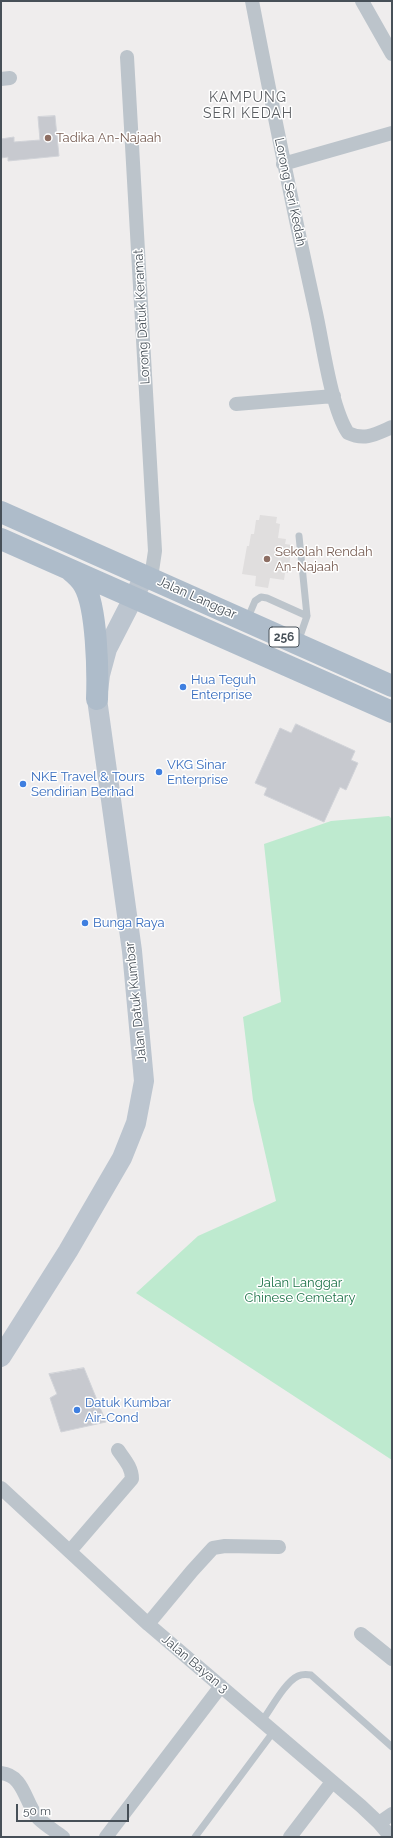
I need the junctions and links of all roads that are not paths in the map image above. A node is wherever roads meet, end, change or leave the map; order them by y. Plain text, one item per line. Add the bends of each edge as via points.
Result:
1 (252, 1) edge
2 (362, 1) edge
3 (392, 54) edge
4 (127, 57) dead end
5 (392, 133) edge
6 (283, 164) junction
7 (334, 396) junction
8 (236, 404) dead end
9 (392, 427) edge
10 (1, 512) edge
11 (300, 536) dead end
12 (1, 539) edge
13 (71, 571) junction
14 (148, 576) junction
15 (133, 598) junction
16 (307, 616) junction
17 (247, 620) junction
18 (298, 643) junction
19 (392, 686) edge
20 (97, 699) junction
21 (392, 712) edge
22 (1, 1357) edge
23 (118, 1450) dead end
24 (1, 1488) edge
25 (279, 1547) dead end
26 (70, 1551) junction
27 (148, 1624) junction
28 (361, 1634) dead end
29 (392, 1659) edge
30 (221, 1686) junction
31 (262, 1721) junction
32 (274, 1731) junction
33 (392, 1747) edge
34 (1, 1773) edge
35 (332, 1782) junction
36 (392, 1814) edge
37 (379, 1823) junction
38 (63, 1837) edge
39 (106, 1837) edge
40 (195, 1837) edge
41 (290, 1837) edge
42 (391, 1837) edge

1 - 6 street, Lorong Seri Kedah
2 - 3 street
4 - 14 street, Lorong Datuk Keramat via 155,551
5 - 6 street
6 - 7 street, Lorong Seri Kedah
7 - 8 street
7 - 9 street, Lorong Seri Kedah via 342,425 348,433 364,438
10 - 14 main road, Jalan Langgar / 256
11 - 16 lane
12 - 13 main road, Jalan Langgar / 256
13 - 15 main road, Jalan Langgar / 256
13 - 20 main road via 84,583 91,605 98,668
14 - 15 main road, Jalan Datuk Kumbar
14 - 17 main road, Jalan Langgar / 256
15 - 20 main road, Jalan Datuk Kumbar via 107,649
15 - 21 main road, Jalan Langgar / 256
16 - 17 lane via 261,597 255,601
16 - 18 lane
17 - 18 main road, Jalan Langgar / 256
18 - 19 main road, Jalan Langgar / 256
20 - 22 main road, Jalan Datuk Kumbar via 132,951 144,1081 136,1123 122,1158 68,1252
23 - 26 street via 128,1464 132,1479
24 - 26 street, Jalan Bayan 3
25 - 27 street via 213,1548
26 - 27 street, Jalan Bayan 3
27 - 30 street, Jalan Bayan 3
28 - 29 street
30 - 31 street, Jalan Bayan 3
30 - 39 street
31 - 32 street, Jalan Bayan 3
31 - 33 lane via 296,1676 311,1675
32 - 35 street, Jalan Bayan 3
32 - 40 lane
34 - 38 street via 8,1774 17,1781 38,1817
35 - 37 street, Jalan Bayan 3
35 - 41 street
36 - 37 street
37 - 42 street, Jalan Bayan 3

